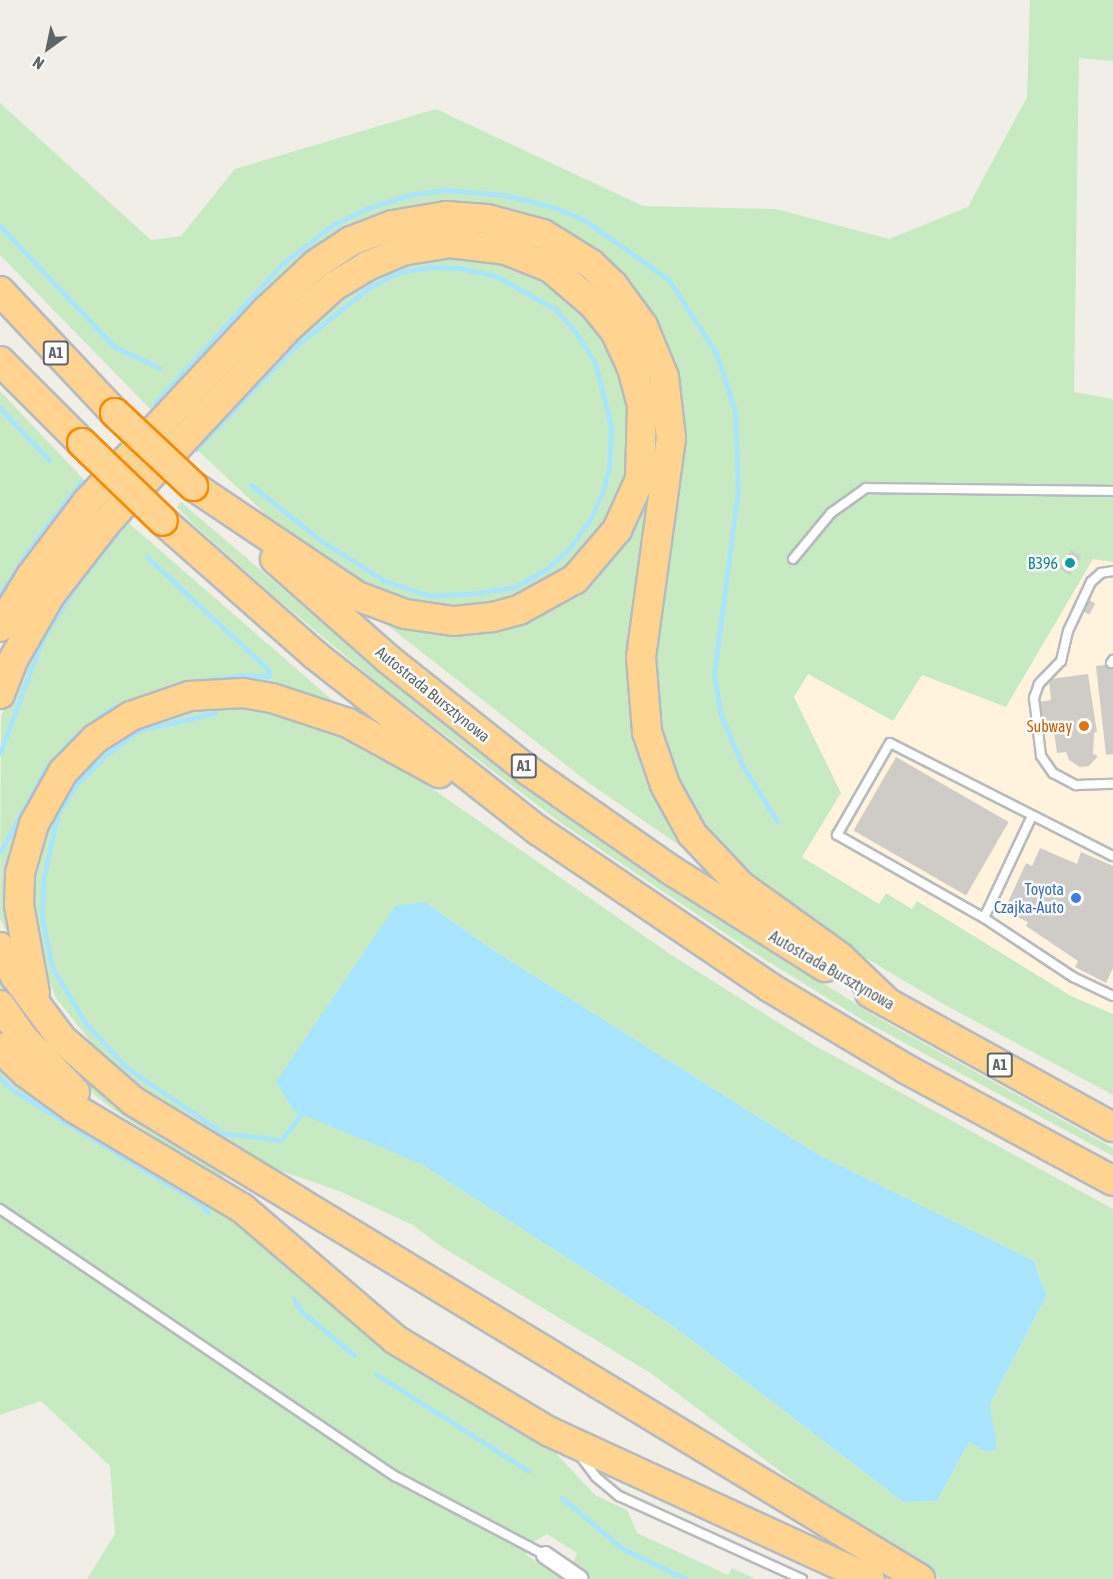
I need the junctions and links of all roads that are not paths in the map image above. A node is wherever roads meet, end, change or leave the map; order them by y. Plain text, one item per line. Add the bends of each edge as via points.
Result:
1 (0, 291) edge
2 (0, 361) edge
3 (193, 486) junction
4 (1113, 491) edge
5 (793, 559) dead end
6 (1113, 571) edge
7 (0, 627) edge
8 (0, 694) edge
9 (1113, 784) edge
10 (1031, 818) junction
11 (539, 831) junction
12 (1113, 856) edge
13 (984, 918) junction
14 (0, 946) edge
15 (1113, 996) edge
16 (37, 1002) junction
17 (888, 1003) junction
18 (0, 1005) edge
19 (0, 1048) edge
20 (1113, 1127) edge
21 (123, 1134) junction
22 (1113, 1181) edge
23 (0, 1209) edge
24 (571, 1442) junction
25 (545, 1555) joint
26 (860, 1578) edge
27 (580, 1579) edge
28 (802, 1579) edge
29 (920, 1579) edge

1 - 3 highway, Autostrada Bursztynowa / A1, bridge via 115,413
2 - 11 highway, bridge via 163,521 315,656
3 - 8 highway via 357,596 405,614 453,621 492,617 527,607 575,579 617,530 640,479 642,405 632,368 615,331 593,304 551,268 506,250 450,243 402,251 367,266 333,286 288,328 106,522 46,603
3 - 17 highway, Autostrada Bursztynowa / A1 via 388,659 529,771 681,877
4 - 5 lane via 866,488 831,513
6 - 9 lane via 1101,573 1090,582 1068,631 1061,661 1039,684 1034,698 1041,756 1053,773 1076,785
7 - 17 highway via 31,576 88,501 267,310 316,264 351,241 393,225 446,216 488,219 543,234 591,264 613,285 643,326 664,377 670,450 641,657 647,732 665,785 692,834 741,886 840,957
10 - 12 lane
10 - 13 lane
10 - 13 lane via 890,743 837,835
11 - 16 highway via 387,744 317,710 243,693 189,696 149,708 110,729 84,750 52,787 34,824 20,873 19,905
11 - 22 highway via 769,987 906,1069
13 - 15 lane via 1073,977
14 - 16 highway via 15,976
16 - 29 highway via 78,1053 159,1118
17 - 20 highway, Autostrada Bursztynowa / A1
18 - 21 highway via 43,1061
19 - 21 highway via 50,1092
21 - 24 highway via 242,1208 396,1340
23 - 25 lane via 395,1476
24 - 26 highway
24 - 28 lane via 596,1477 619,1497
25 - 27 street

